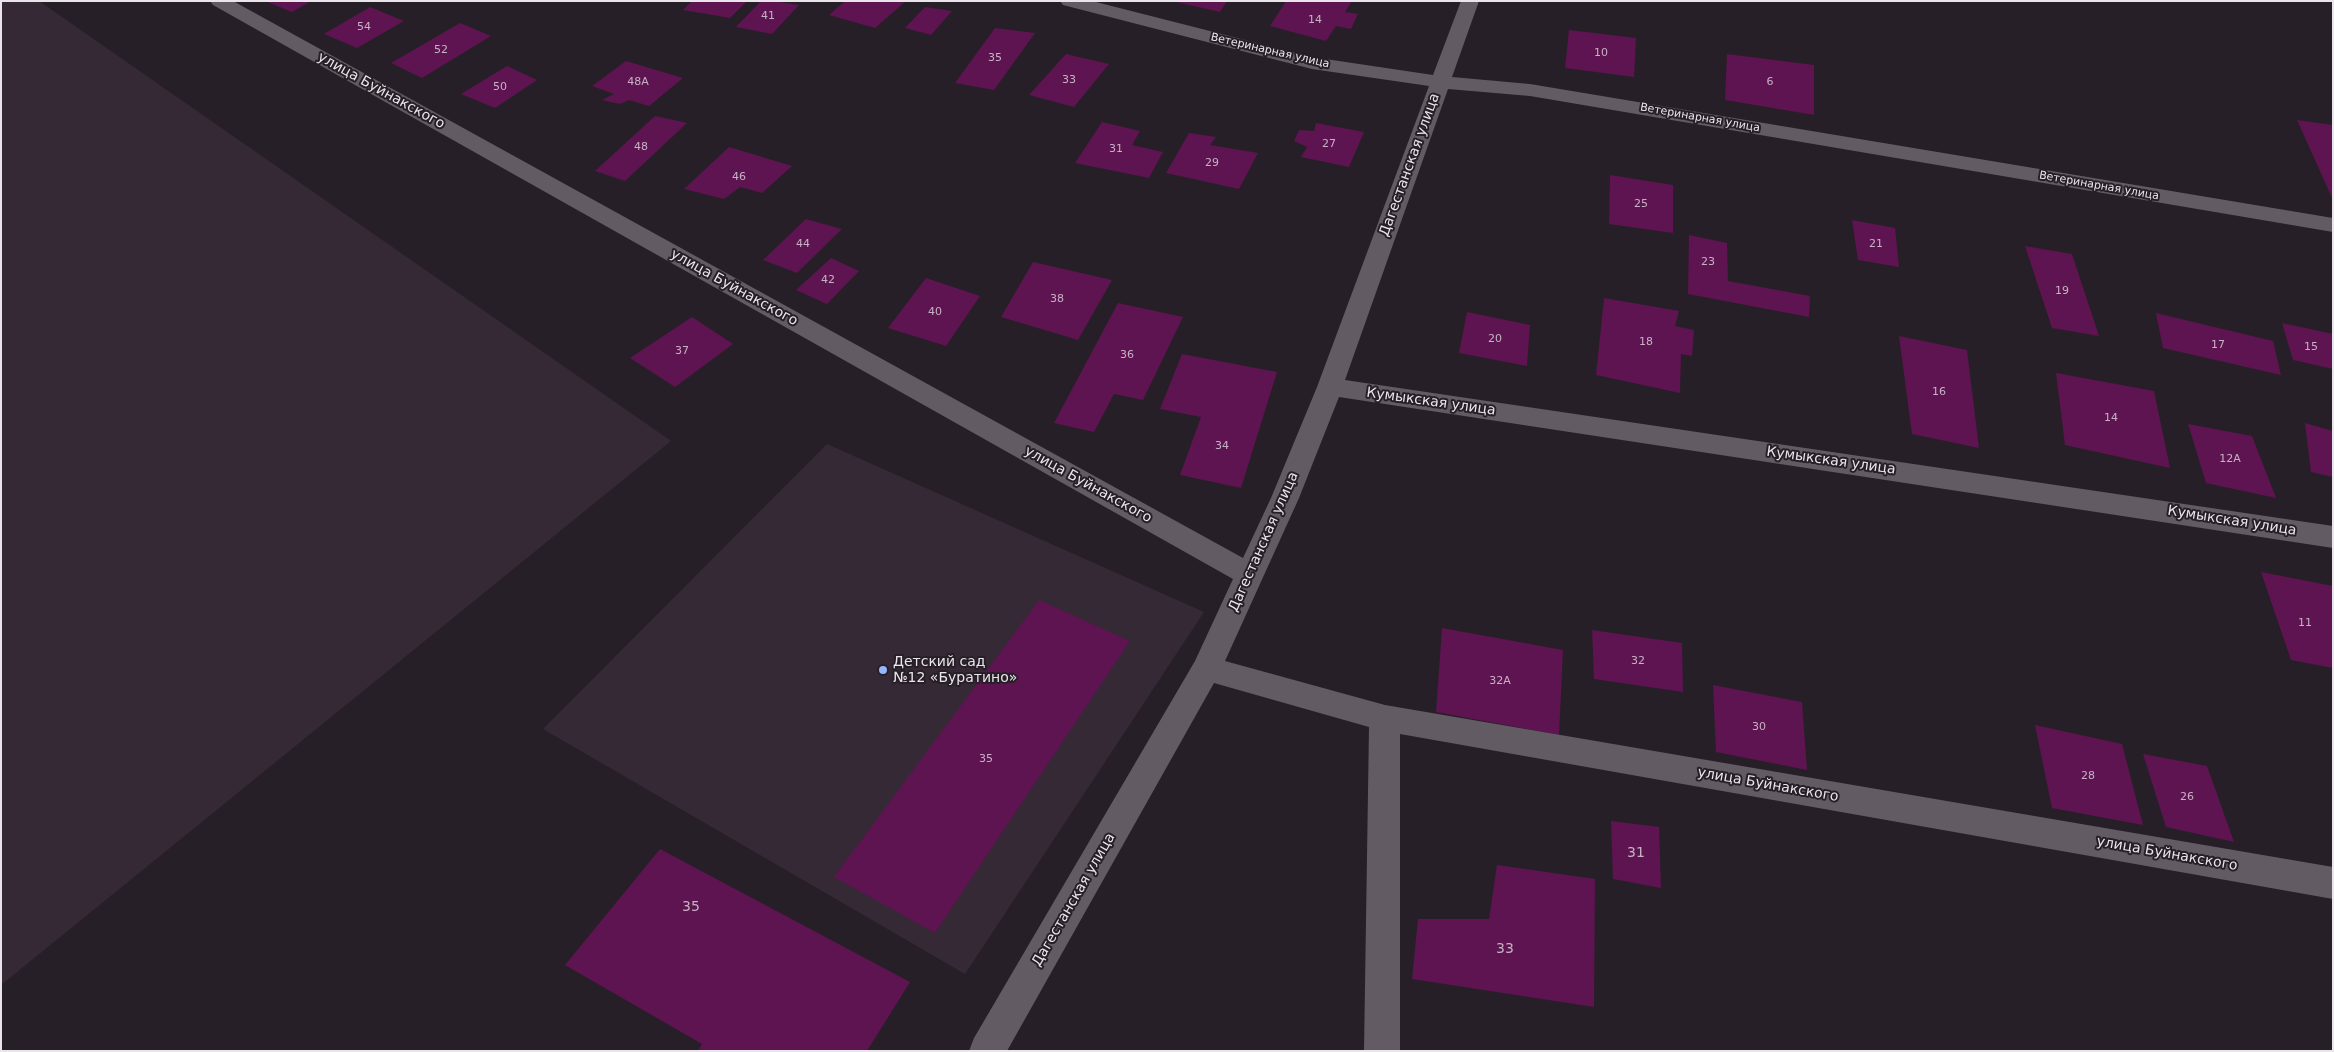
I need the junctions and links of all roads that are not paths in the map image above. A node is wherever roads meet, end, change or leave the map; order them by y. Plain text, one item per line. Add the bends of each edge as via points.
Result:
1 (219, 1) edge
2 (1069, 1) edge
3 (1470, 1) edge
4 (1441, 82) junction
5 (2333, 225) edge
6 (1330, 387) junction
7 (2333, 537) edge
8 (1250, 575) junction
9 (1207, 668) junction
10 (1385, 718) junction
11 (2333, 883) edge
12 (987, 1051) edge
13 (1382, 1051) edge

1 - 8 street, улица Буйнакского
2 - 4 street, Ветеринарная улица via 1312,62
3 - 4 street, Дагестанская улица
4 - 5 street, Ветеринарная улица via 1530,90
4 - 6 street, Дагестанская улица
6 - 7 street, Кумыкская улица
6 - 8 street, Дагестанская улица
8 - 9 street, Дагестанская улица
9 - 10 street, улица Буйнакского
9 - 12 street, Дагестанская улица
10 - 11 street, улица Буйнакского
10 - 13 street

